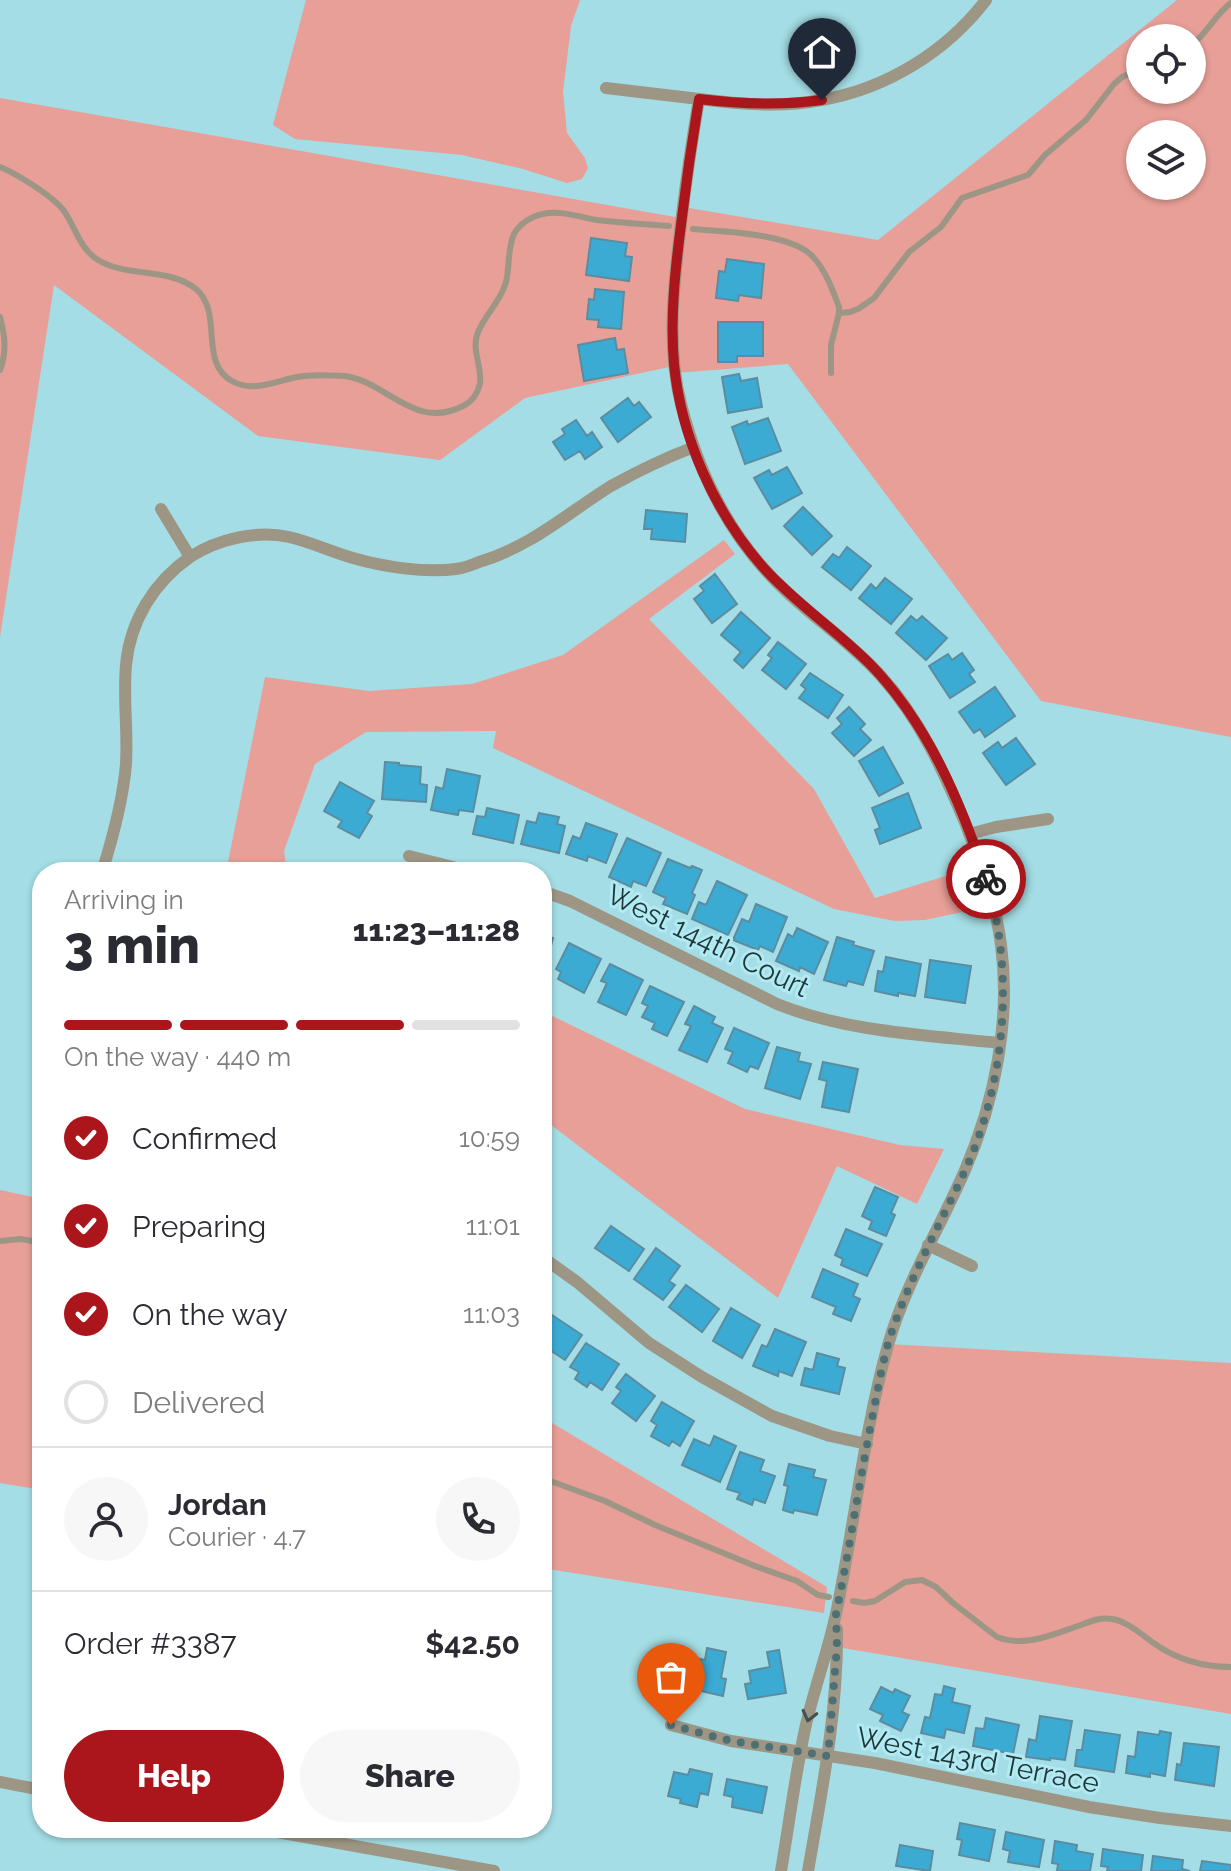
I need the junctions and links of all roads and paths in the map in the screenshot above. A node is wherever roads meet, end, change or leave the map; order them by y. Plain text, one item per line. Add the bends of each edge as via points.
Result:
1 (986, 0) edge
2 (1231, 3) edge
3 (1206, 31) edge
4 (1126, 75) edge
5 (606, 88) dead end
6 (699, 99) junction
7 (0, 167) edge
8 (669, 226) dead end
9 (693, 229) dead end
10 (839, 313) junction
11 (0, 317) edge
12 (0, 370) edge
13 (831, 373) dead end
14 (694, 447) junction
15 (161, 509) dead end
16 (190, 557) junction
17 (1048, 819) dead end
18 (969, 834) junction
19 (409, 856) dead end
20 (105, 862) edge
21 (433, 862) edge
22 (552, 895) edge
23 (999, 1043) junction
24 (0, 1241) edge
25 (32, 1241) edge
26 (928, 1245) junction
27 (552, 1264) edge
28 (972, 1266) dead end
29 (867, 1444) junction
30 (552, 1482) edge
31 (829, 1597) dead end
32 (853, 1601) dead end
33 (836, 1614) junction
34 (1231, 1667) edge
35 (671, 1725) dead end
36 (801, 1753) junction
37 (828, 1756) junction
38 (0, 1782) edge
39 (32, 1788) edge
40 (1231, 1826) edge
41 (310, 1838) edge
42 (494, 1871) edge
43 (781, 1871) edge
44 (808, 1871) edge

1 - 6 street via 919,62 858,90 799,103
2 - 3 lane
4 - 10 lane via 1028,175 962,198 941,227 909,252 874,298
5 - 6 street
6 - 14 street via 674,282 673,327 677,385
7 - 8 lane via 57,202 82,246 101,262 179,280 197,291 209,308 217,363 231,381 260,387 306,376 346,376 420,411 456,409 475,397 480,376 477,334 504,289 514,234 526,221 552,213
9 - 10 lane via 763,237 803,248 819,265
10 - 13 lane
11 - 12 lane via 5,352
14 - 16 street via 612,486 533,540 457,569 404,569 266,535 220,542
14 - 18 street via 712,495 747,548 899,697 941,768
15 - 16 street
16 - 20 street via 146,602 131,643 126,665 126,764
17 - 18 street
18 - 23 street via 990,892 1001,946
19 - 21 street
22 - 23 street, West 144th Court via 799,1013 870,1028
23 - 26 street via 977,1141
24 - 25 lane
26 - 28 street
26 - 29 street via 888,1344
27 - 29 street via 649,1343 702,1377 772,1416
29 - 33 street
30 - 31 lane
32 - 34 lane via 875,1601 905,1582 922,1580 1005,1640 1022,1642 1111,1619 1168,1653
33 -> 36 street
33 - 37 street
35 - 36 street, West 143rd Terrace
36 - 37 street, West 143rd Terrace
36 - 43 street
37 - 40 street, West 143rd Terrace via 1089,1807
37 - 44 street
38 - 39 street
41 - 42 street

